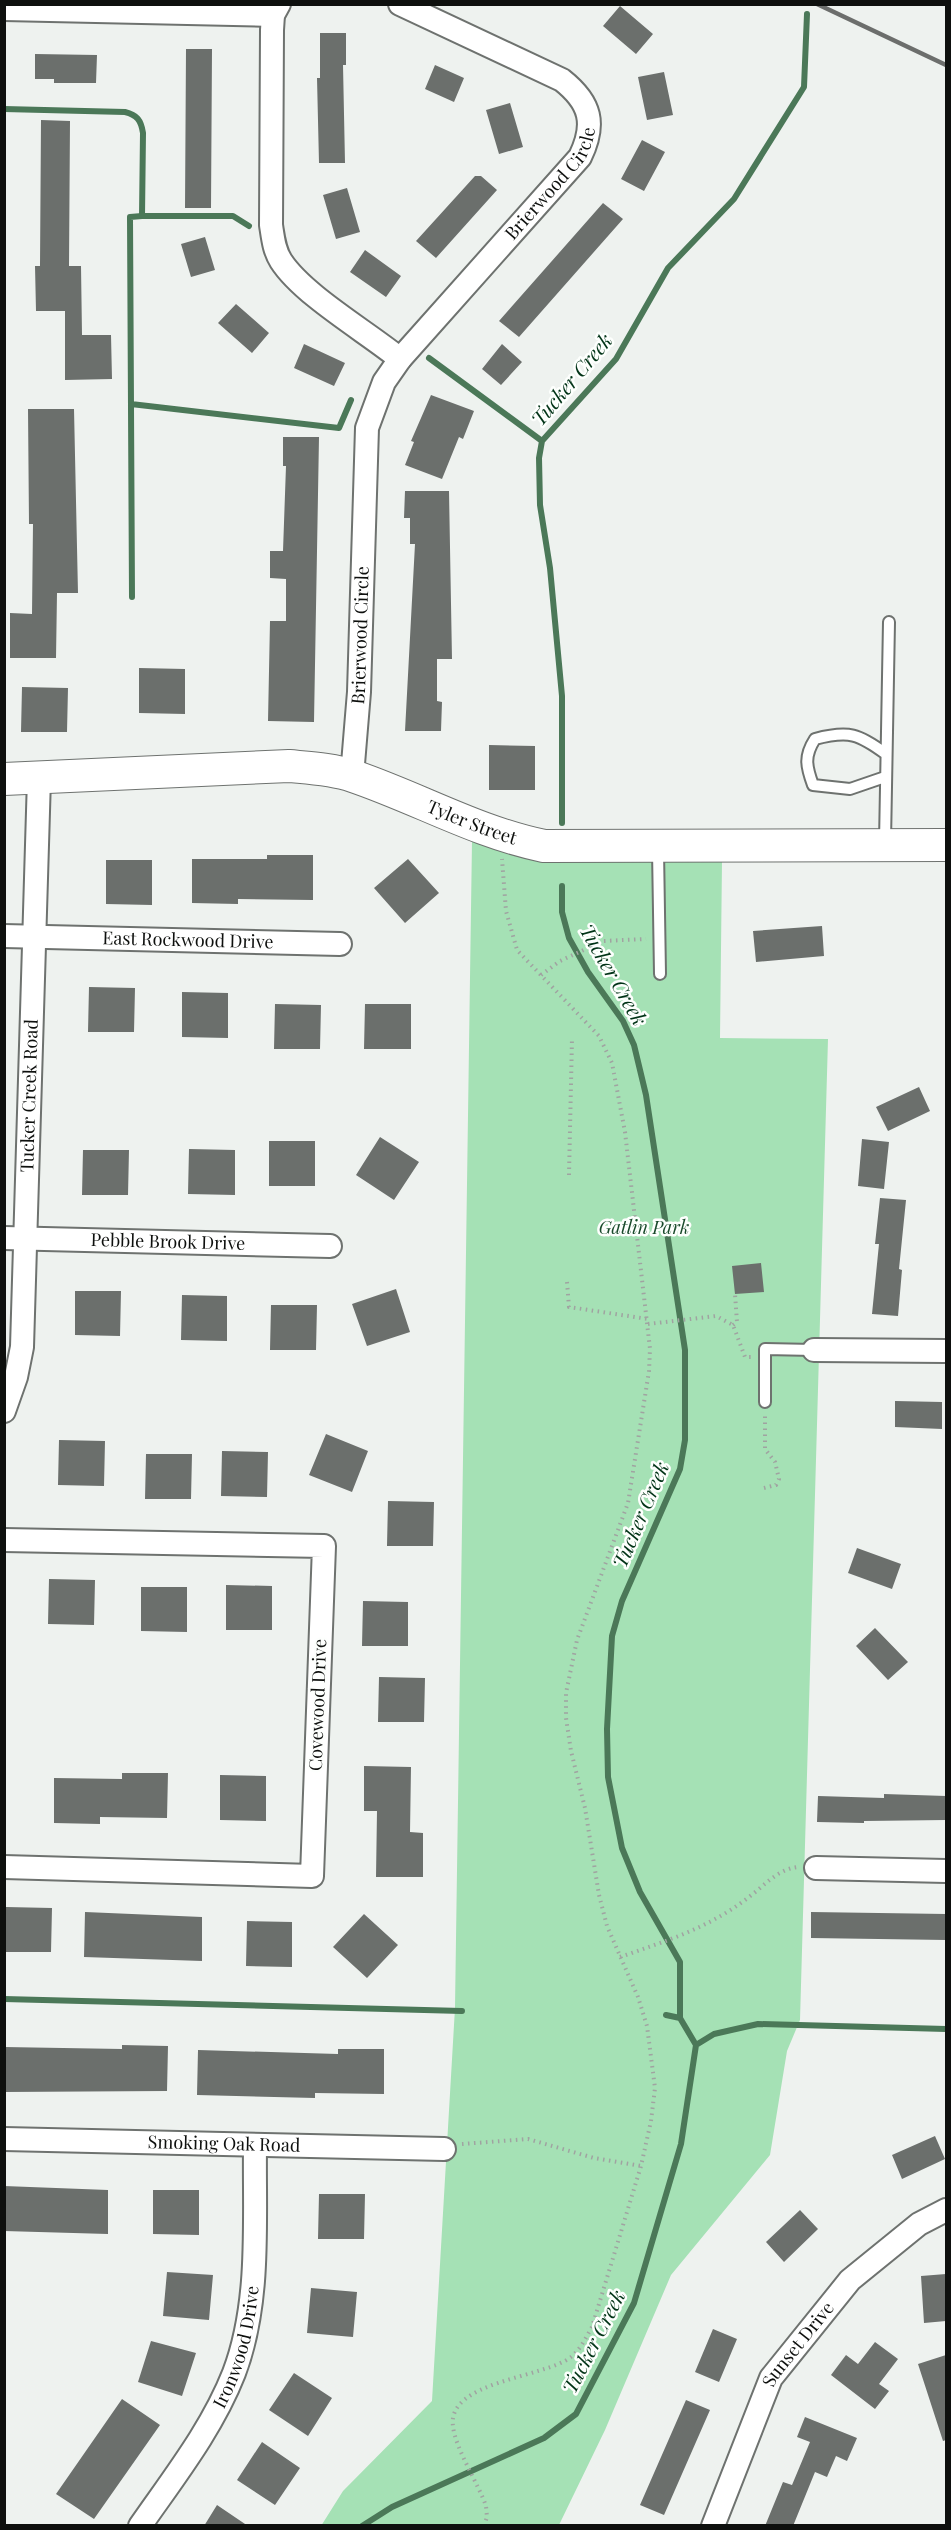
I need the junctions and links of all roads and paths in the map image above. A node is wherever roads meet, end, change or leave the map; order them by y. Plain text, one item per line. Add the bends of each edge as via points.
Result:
1 (400, 4) edge
2 (4, 9) edge
3 (276, 10) edge
4 (400, 359) junction
5 (889, 622) dead end
6 (886, 754) junction
7 (352, 776) junction
8 (885, 777) junction
9 (39, 778) junction
10 (4, 779) edge
11 (885, 845) junction
12 (946, 845) edge
13 (657, 846) junction
14 (502, 855) dead end
15 (4, 936) edge
16 (36, 936) junction
17 (630, 939) dead end
18 (340, 944) dead end
19 (660, 974) dead end
20 (541, 975) junction
21 (572, 1038) dead end
22 (568, 1175) dead end
23 (15, 1238) edge
24 (330, 1246) dead end
25 (567, 1282) dead end
26 (735, 1294) dead end
27 (648, 1322) junction
28 (733, 1325) junction
29 (814, 1350) joint
30 (946, 1351) edge
31 (765, 1358) junction
32 (765, 1402) dead end
33 (4, 1411) edge
34 (765, 1421) dead end
35 (764, 1488) dead end
36 (4, 1540) edge
37 (4, 1867) edge
38 (806, 1868) joint
39 (946, 1871) edge
40 (620, 1957) junction
41 (4, 2139) edge
42 (255, 2145) junction
43 (444, 2150) joint
44 (641, 2166) junction
45 (946, 2210) edge
46 (140, 2526) edge
47 (484, 2526) edge
48 (713, 2526) edge

1 - 4 street, Brierwood Circle via 562,80 577,92 590,123 580,158
2 - 3 street
3 - 4 street via 271,225 279,259 302,285
4 - 7 street, Brierwood Circle via 384,382 367,428 359,692
5 - 6 lane
6 - 8 lane
6 - 8 lane via 863,738 839,733 815,739 807,752 806,768 813,785 850,789
7 - 9 street, Tyler Street via 289,766
7 - 13 street, Tyler Street via 518,841 544,846
8 - 11 lane
9 - 10 street, Tyler Street
9 - 16 street, Tucker Creek Road
11 - 12 street, Tyler Street
11 - 13 street, Tyler Street
13 - 19 lane
14 - 20 path via 503,893 512,935 517,950
15 - 16 street, East Rockwood Drive
16 - 18 street, East Rockwood Drive
16 - 23 street, Tucker Creek Road
17 - 20 path via 594,944
20 - 27 path via 599,1036 612,1063 625,1132
21 - 22 path
23 - 24 street, Pebble Brook Drive
23 - 33 street, Tucker Creek Road via 22,1347
25 - 27 path via 568,1307
26 - 28 path via 737,1322
27 - 28 path via 716,1316
27 - 40 path via 649,1371 631,1493 577,1640 566,1693 571,1750 585,1808 598,1895
28 - 31 path via 745,1357
29 - 30 street
29 - 31 lane via 765,1349
31 - 32 lane
34 - 35 path via 765,1449 775,1462 779,1479 776,1485
36 - 37 street, Covewood Drive via 324,1546 312,1876
38 - 39 street
38 - 40 path via 782,1870 736,1907 689,1934
40 - 44 path via 644,2016 652,2057 654,2099
41 - 42 street, Smoking Oak Road
42 - 43 street, Smoking Oak Road
42 - 46 street, Ironwood Drive via 250,2304 234,2371 202,2437
43 - 44 path via 453,2145 528,2139 594,2158
44 - 47 path via 592,2327 583,2344 553,2367 481,2389 457,2406 453,2415 456,2438 482,2495 487,2517
45 - 48 street, Sunset Drive via 919,2224 850,2280 771,2378

